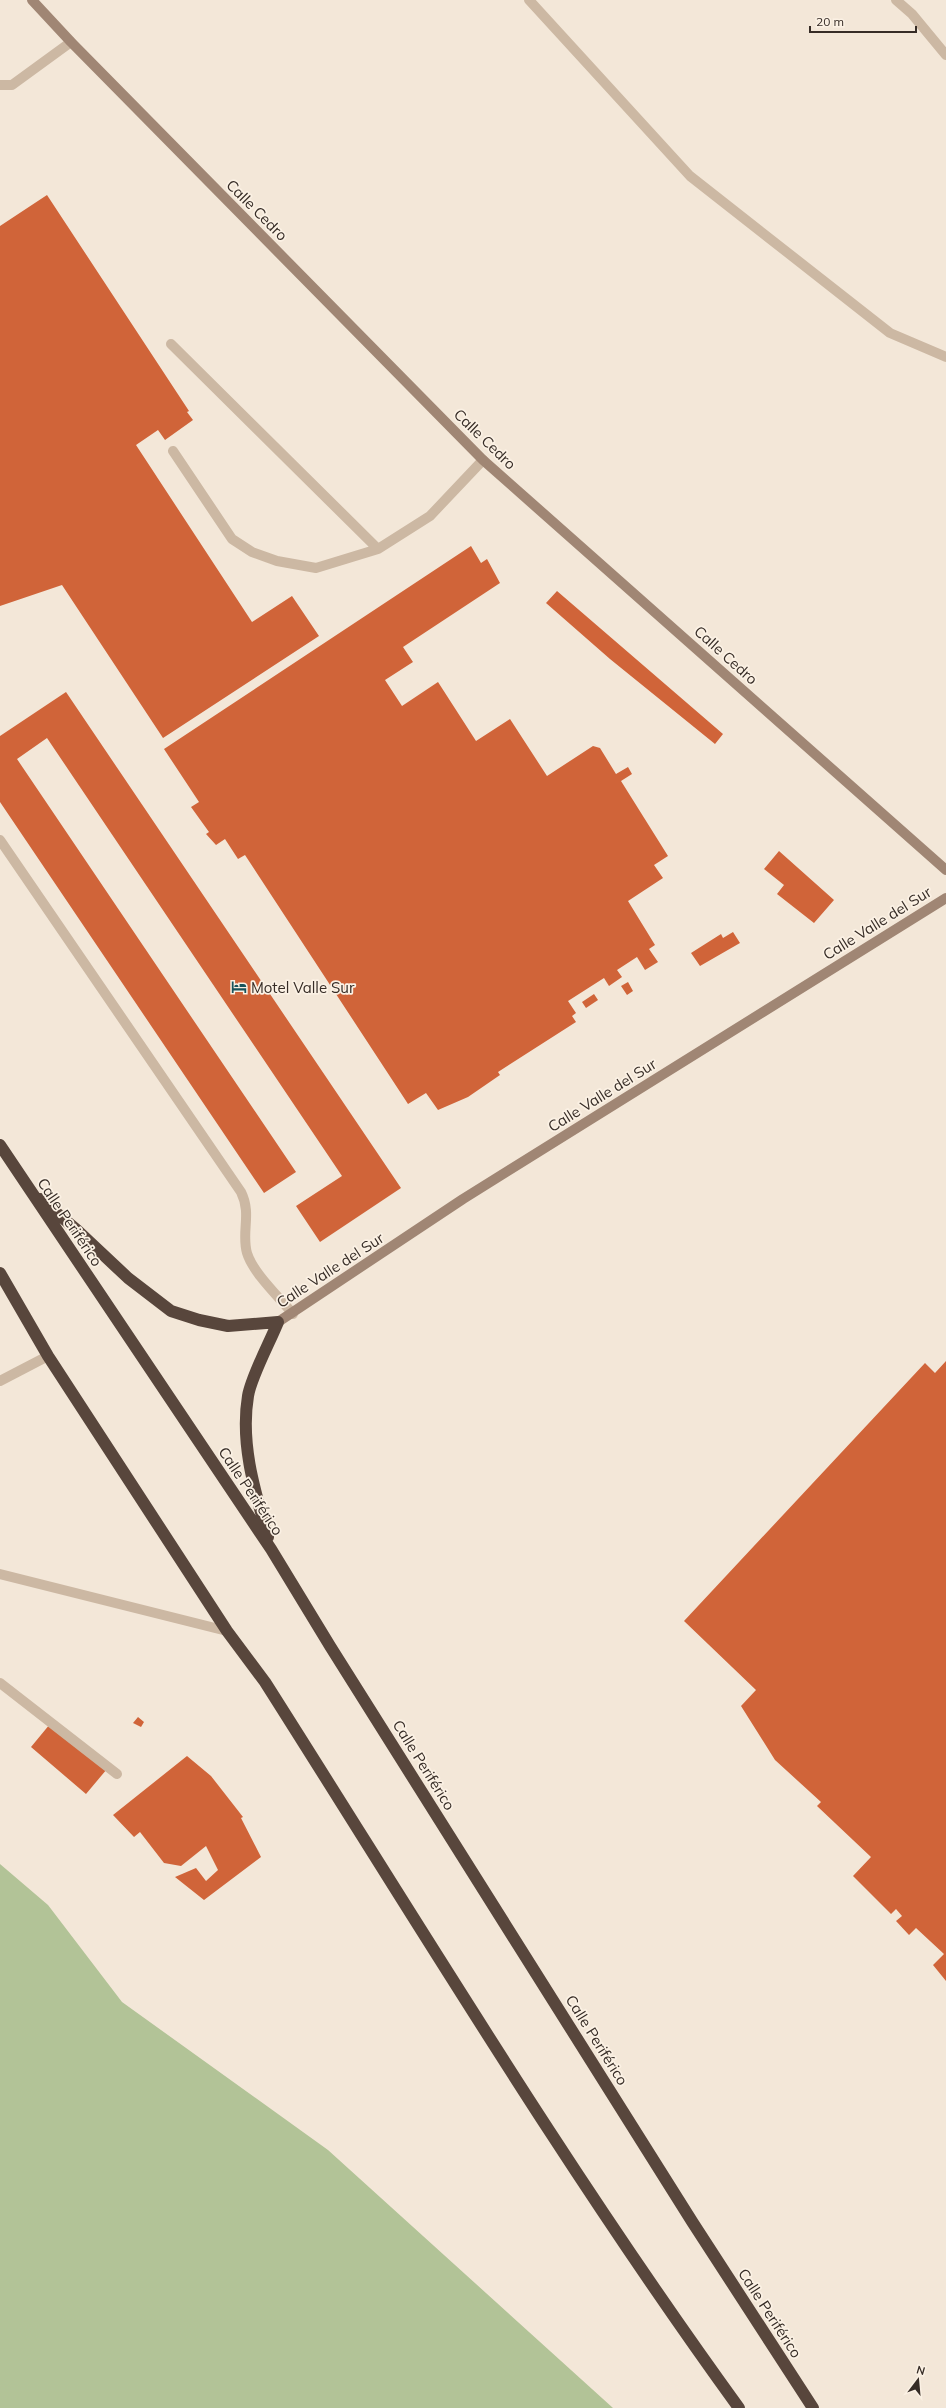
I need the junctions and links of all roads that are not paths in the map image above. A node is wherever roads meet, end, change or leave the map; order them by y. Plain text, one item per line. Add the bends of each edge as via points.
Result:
1 (32, 0) edge
2 (529, 0) edge
3 (896, 0) edge
4 (71, 42) junction
5 (946, 55) edge
6 (0, 85) edge
7 (171, 344) dead end
8 (946, 357) edge
9 (173, 451) dead end
10 (483, 460) junction
11 (378, 549) junction
12 (0, 840) edge
13 (946, 870) edge
14 (946, 898) edge
15 (0, 1145) edge
16 (30, 1190) junction
17 (0, 1273) edge
18 (293, 1314) junction
19 (278, 1322) junction
20 (48, 1356) junction
21 (0, 1381) edge
22 (271, 1549) junction
23 (0, 1574) edge
24 (227, 1631) junction
25 (0, 1683) edge
26 (117, 1774) dead end
27 (739, 2408) edge
28 (813, 2408) edge

1 - 4 street, Calle Cedro
2 - 8 lane via 690,176 890,333
3 - 5 lane via 912,14
4 - 6 lane via 12,85
4 - 10 street, Calle Cedro
7 - 11 lane
9 - 11 lane via 232,539 252,552 277,561 316,568
10 - 11 lane via 430,516
10 - 13 street, Calle Cedro
12 - 18 lane via 241,1192 246,1204 247,1253
14 - 18 street, Calle Valle del Sur via 463,1199
15 - 16 highway, Calle Periférico
16 - 19 highway via 78,1230 128,1278 171,1311 228,1326
16 - 22 highway, Calle Periférico
17 - 20 highway
18 - 19 street, Calle Valle del Sur
19 - 22 highway via 248,1395 245,1429 253,1483
20 - 21 lane
20 - 24 highway
22 - 28 highway, Calle Periférico via 659,2169
23 - 24 lane
24 - 27 highway via 265,1682 593,2199 678,2325
25 - 26 lane

